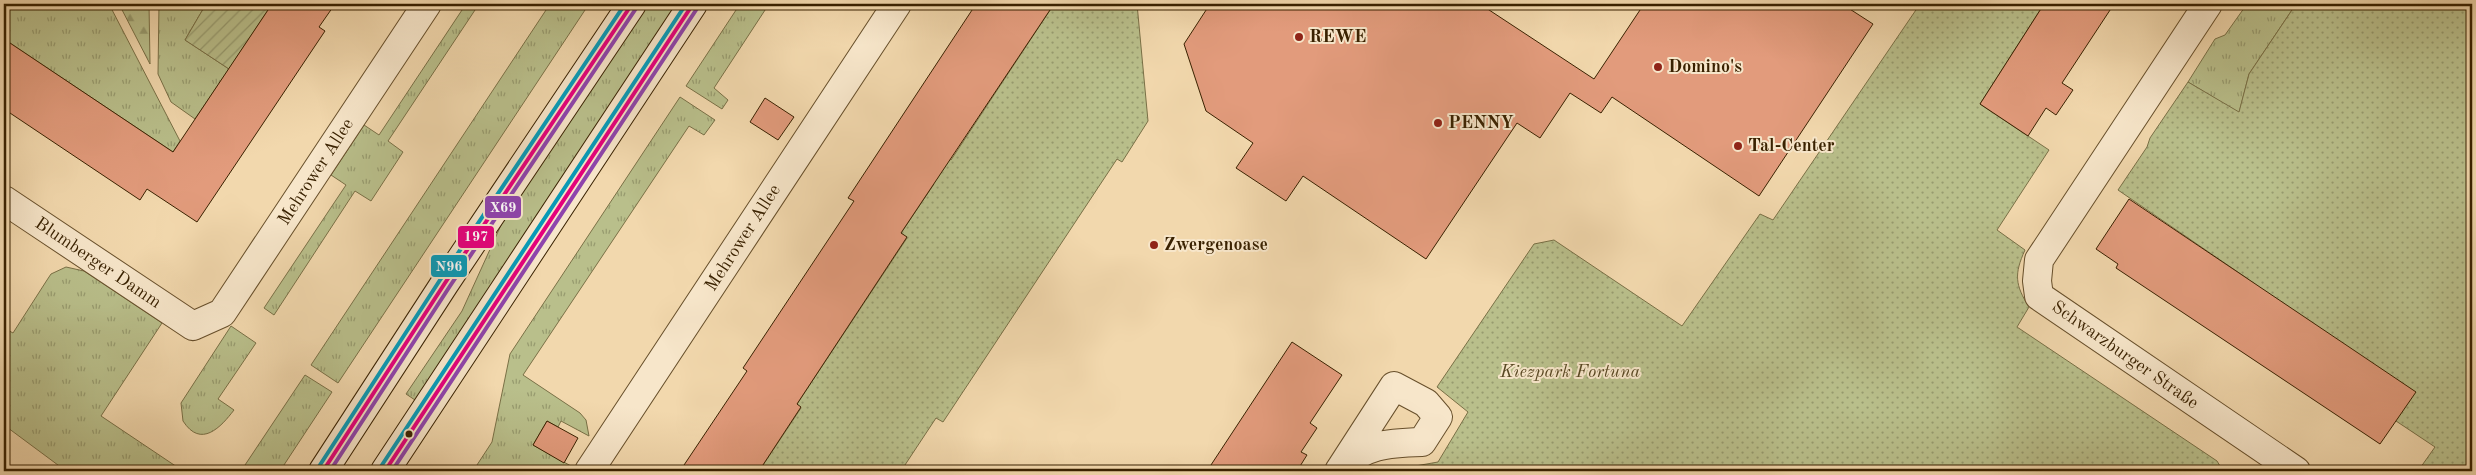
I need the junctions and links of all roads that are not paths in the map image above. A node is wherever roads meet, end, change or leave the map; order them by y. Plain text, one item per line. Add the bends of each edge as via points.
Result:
1 (427, 4) edge
2 (632, 4) edge
3 (693, 4) edge
4 (897, 4) edge
5 (2208, 4) edge
6 (4, 200) edge
7 (193, 326) joint
8 (2286, 469) edge
9 (323, 471) edge
10 (385, 471) edge
11 (589, 471) edge

1 - 7 street, Mehrower Allee via 222,313
2 - 9 street
3 - 10 street
4 - 11 street, Mehrower Allee
5 - 8 street, Schwarzburger Straße via 2039,260 2036,281 2039,296
6 - 7 street, Blumberger Damm

